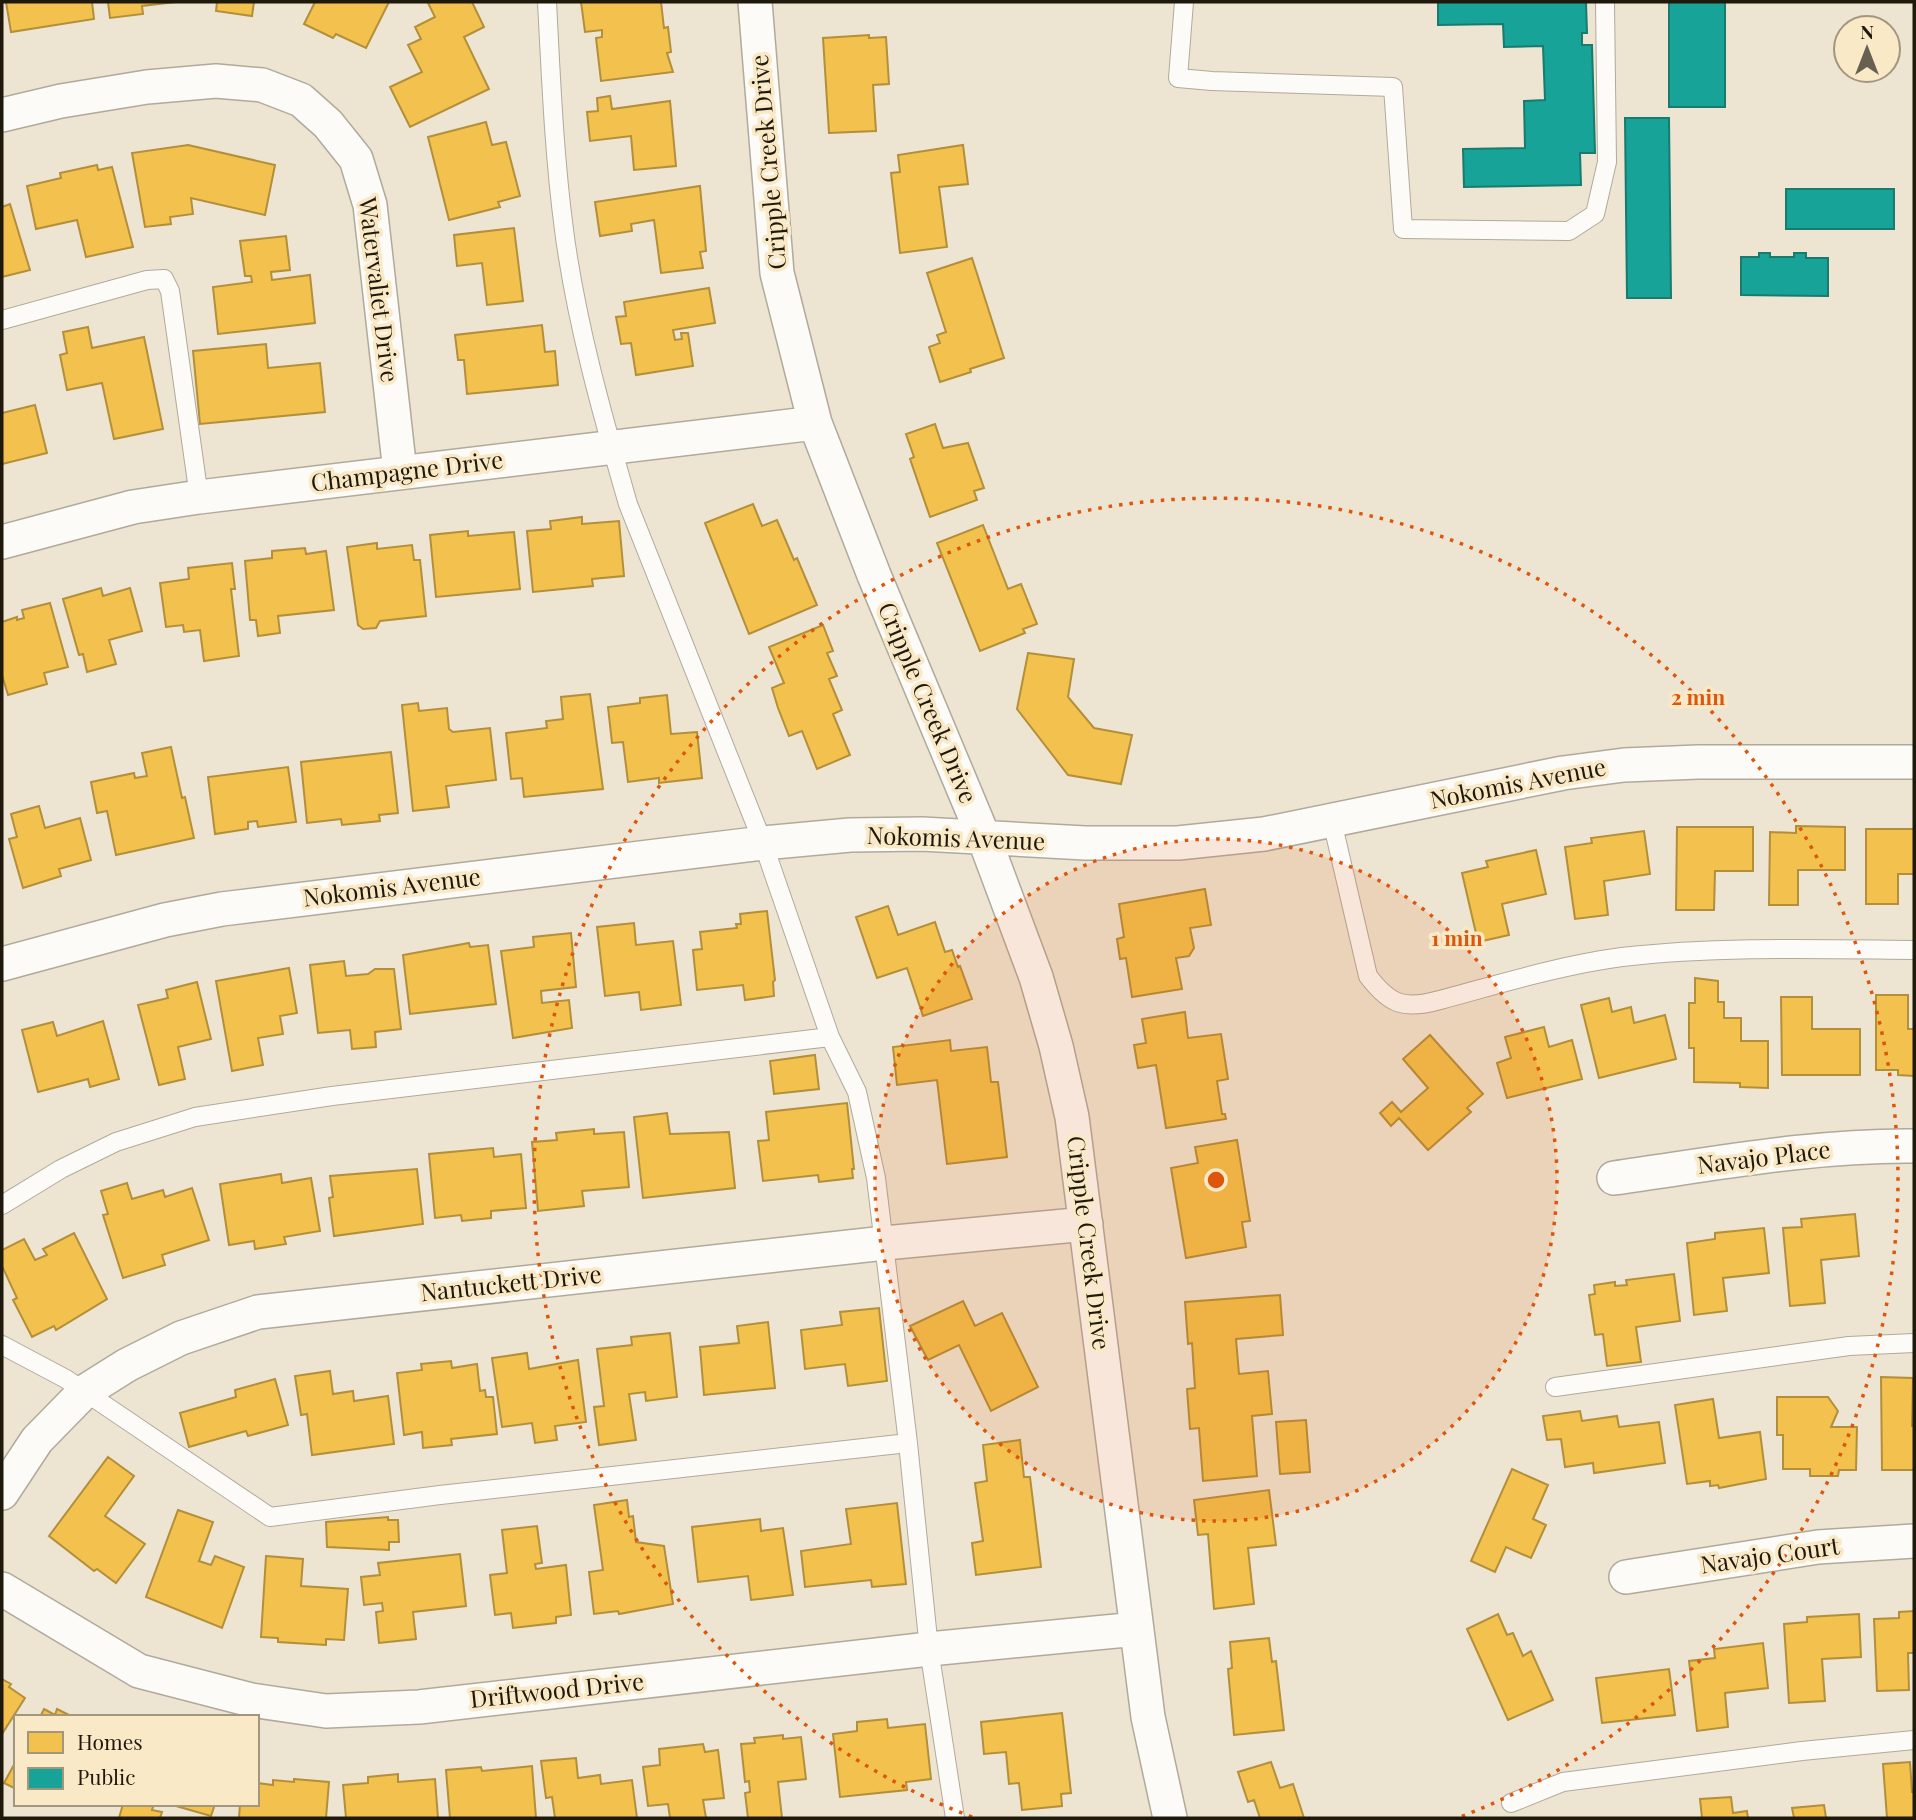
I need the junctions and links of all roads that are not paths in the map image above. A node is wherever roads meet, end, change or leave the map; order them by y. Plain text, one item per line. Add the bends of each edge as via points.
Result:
1 (547, 2) edge
2 (755, 2) edge
3 (1184, 2) edge
4 (1605, 2) edge
5 (2, 115) edge
6 (2, 320) edge
7 (815, 423) junction
8 (612, 449) junction
9 (400, 472) junction
10 (199, 497) junction
11 (2, 542) edge
12 (1914, 762) edge
13 (1332, 821) junction
14 (984, 838) junction
15 (763, 843) junction
16 (1914, 950) edge
17 (2, 964) edge
18 (830, 1037) junction
19 (1914, 1146) edge
20 (1614, 1178) dead end
21 (2, 1205) edge
22 (1086, 1224) junction
23 (885, 1243) junction
24 (1914, 1343) edge
25 (2, 1345) edge
26 (1555, 1387) dead end
27 (84, 1392) junction
28 (908, 1443) junction
29 (2, 1493) edge
30 (1914, 1541) edge
31 (1626, 1577) dead end
32 (2, 1589) edge
33 (1137, 1629) junction
34 (929, 1649) junction
35 (1914, 1740) edge
36 (1511, 1803) dead end
37 (955, 1818) edge
38 (1170, 1818) edge

1 - 8 lane via 564,230
2 - 7 street, Cripple Creek Drive via 777,273
3 - 4 lane via 1178,78 1393,87 1403,229 1569,231 1595,214 1607,162
5 - 9 street, Watervaliet Drive via 146,87 216,80 262,85 301,100 328,124 356,159 370,205
6 - 10 lane via 164,279 170,291
7 - 8 street, Champagne Drive
7 - 14 street, Cripple Creek Drive
8 - 9 street, Champagne Drive
8 - 15 lane via 628,504
9 - 10 street, Champagne Drive
10 - 11 street, Champagne Drive via 133,507
12 - 13 street, Nokomis Avenue via 1624,765 1563,773
13 - 14 street, Nokomis Avenue via 1178,843
13 - 16 lane via 1368,976 1382,995 1402,1006 1432,1003 1529,976 1620,958 1734,949
14 - 15 street, Nokomis Avenue via 850,835
14 - 22 street, Cripple Creek Drive via 1036,976 1056,1046 1072,1116
15 - 17 street, Nokomis Avenue via 222,909
15 - 18 lane
18 - 21 lane via 332,1096 195,1118 116,1142
18 - 23 lane via 857,1092
19 - 20 street, Navajo Place via 1800,1152
22 - 23 street, Nantuckett Drive
22 - 33 street, Cripple Creek Drive
23 - 27 street, Nantuckett Drive via 258,1312 181,1338
23 - 28 lane
24 - 26 lane via 1849,1346
25 - 27 lane
27 - 28 lane via 271,1517
27 - 29 street, Nantuckett Drive via 37,1440
28 - 34 lane
30 - 31 street, Navajo Court via 1818,1547
32 - 34 street, Driftwood Drive via 139,1671 251,1700 326,1711 419,1707
33 - 34 street, Driftwood Drive
33 - 38 street, Cripple Creek Drive via 1148,1717
34 - 37 lane
35 - 36 lane via 1563,1782

